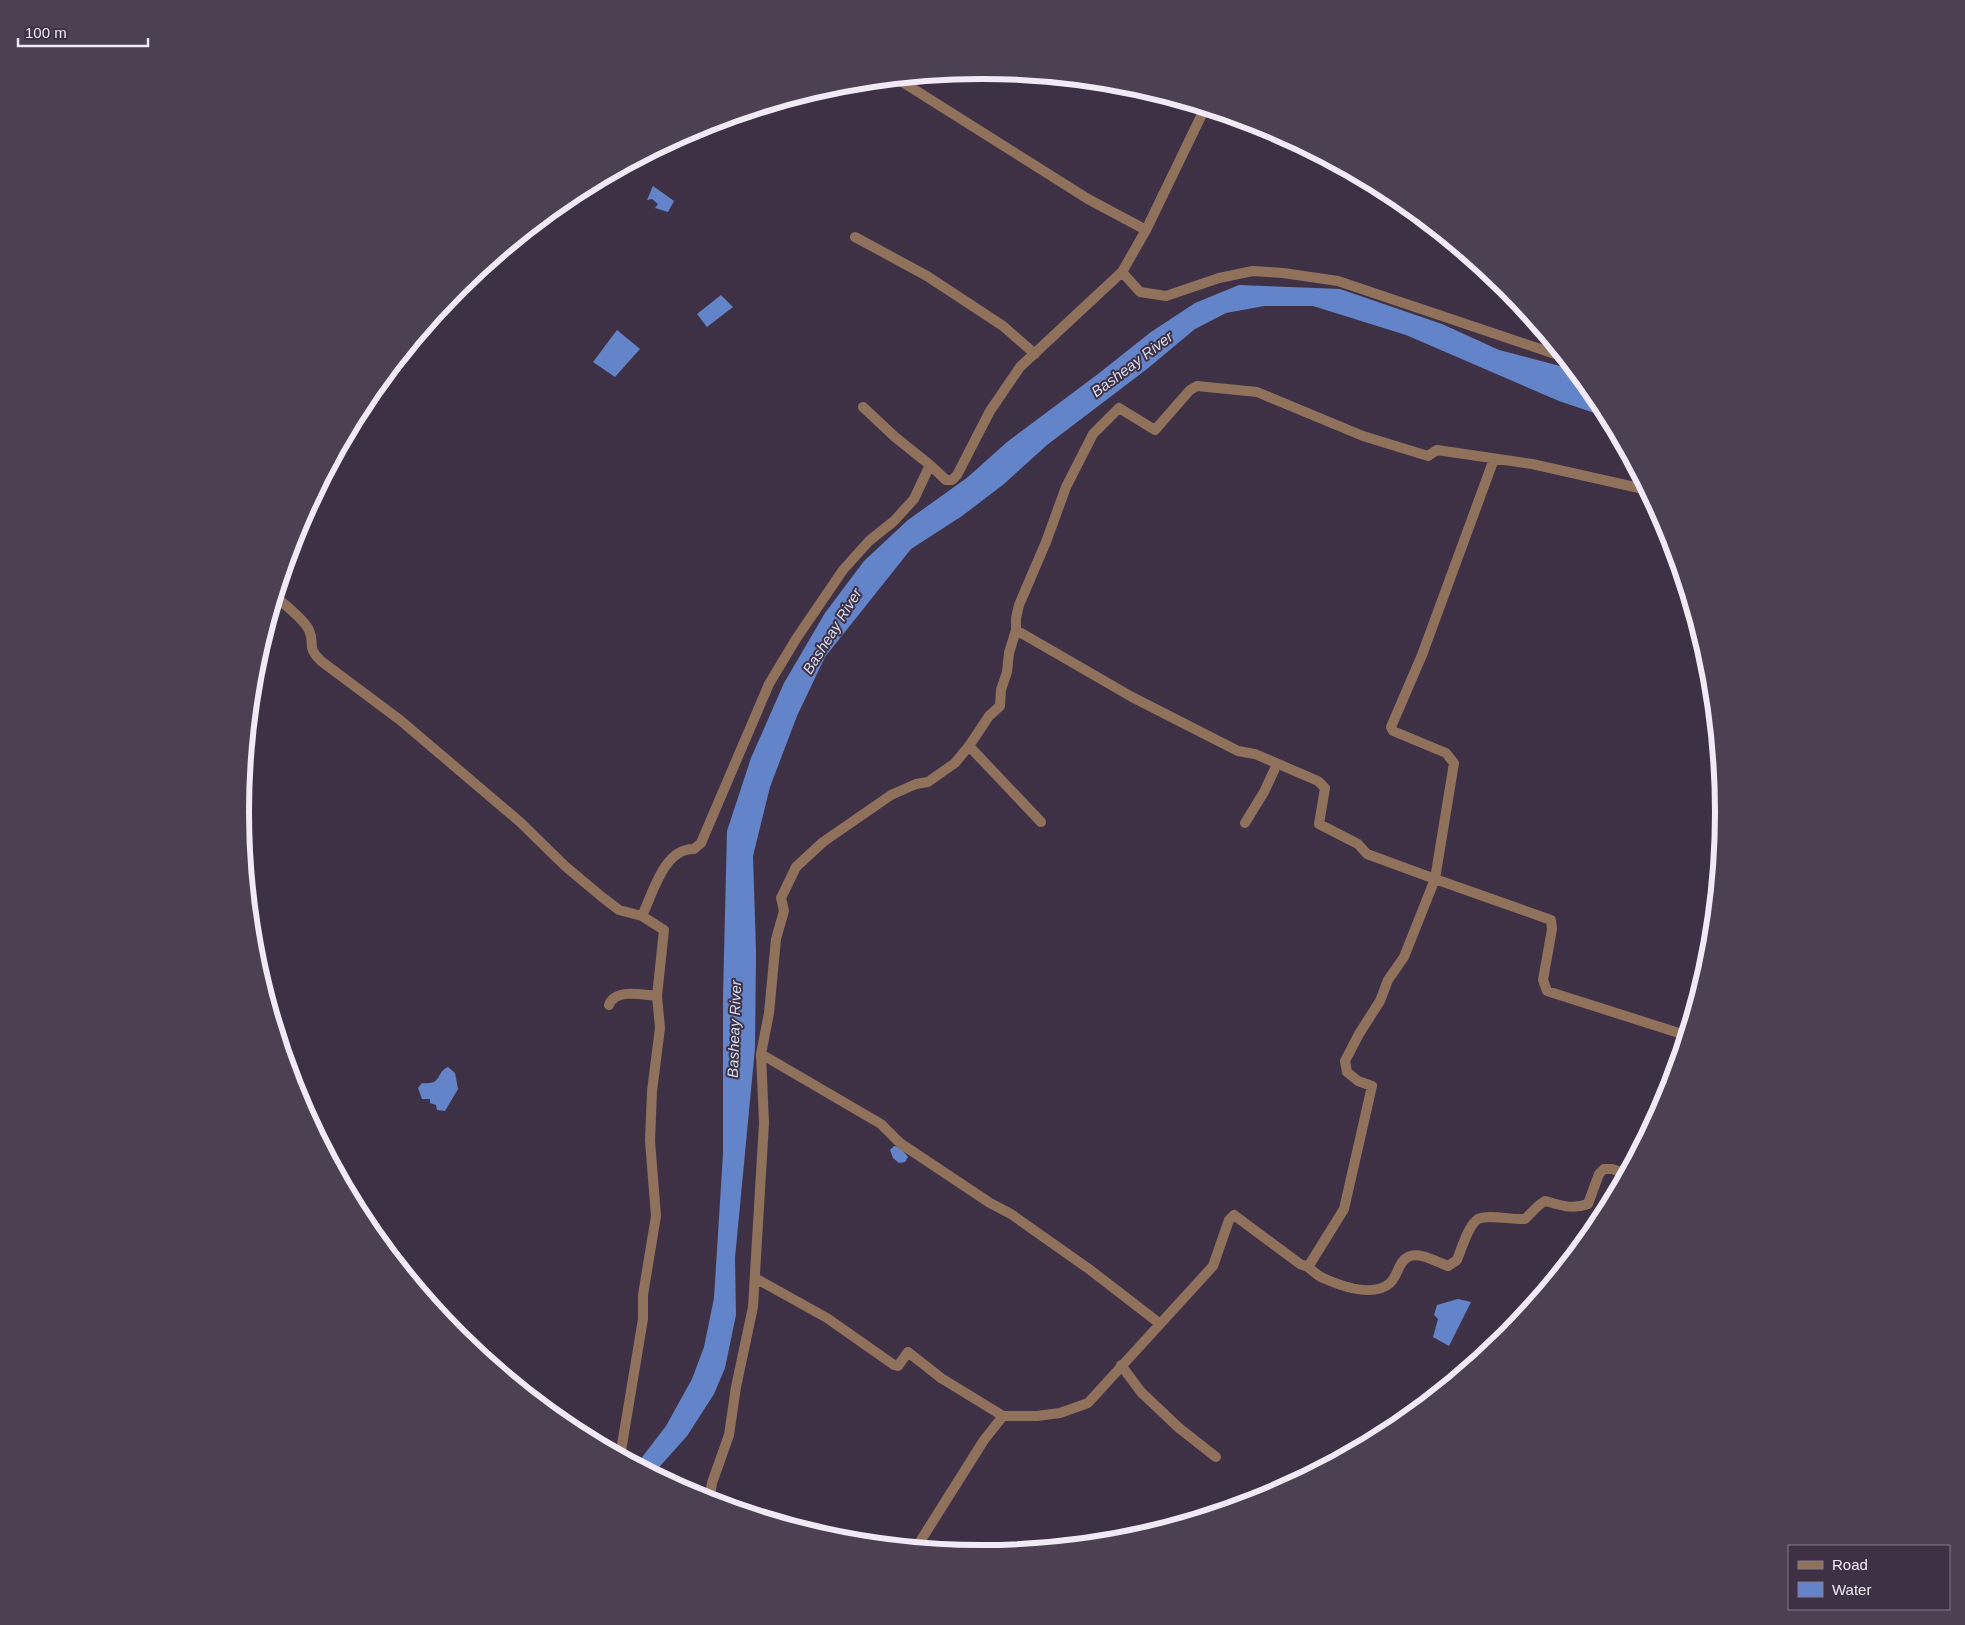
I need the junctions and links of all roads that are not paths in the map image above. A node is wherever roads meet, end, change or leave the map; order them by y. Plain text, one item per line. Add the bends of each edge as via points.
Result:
1 (904, 83) edge
2 (1202, 113) edge
3 (1146, 230) junction
4 (855, 237) dead end
5 (1122, 272) junction
6 (1554, 353) edge
7 (1034, 354) junction
8 (863, 407) dead end
9 (1494, 459) junction
10 (930, 464) junction
11 (1641, 488) edge
12 (281, 601) edge
13 (1016, 630) junction
14 (969, 746) junction
15 (1278, 764) junction
16 (1042, 822) dead end
17 (1245, 823) dead end
18 (1436, 879) junction
19 (642, 916) junction
20 (657, 996) junction
21 (609, 1005) dead end
22 (1682, 1034) edge
23 (761, 1054) junction
24 (1622, 1172) edge
25 (1308, 1267) junction
26 (754, 1278) junction
27 (1159, 1323) junction
28 (1121, 1366) junction
29 (1003, 1416) junction
30 (621, 1451) edge
31 (1216, 1457) dead end
32 (710, 1493) edge
33 (919, 1543) edge

1 - 3 street via 1088,199
2 - 3 street
3 - 5 street
4 - 7 street via 934,281 1003,326
5 - 6 street via 1140,292 1166,296 1219,278 1253,271 1338,281
5 - 7 street
7 - 10 street via 1020,367 990,410 957,475 946,480
8 - 10 street
9 - 11 street via 1573,472
9 - 13 street via 1437,450 1428,456 1363,436 1257,392 1197,386 1155,430 1118,408 1093,434 1066,487 1019,605
9 - 18 street via 1422,655 1391,727 1393,731 1446,753 1454,763
10 - 19 street via 914,499 843,570 796,639 770,684 701,843 694,849 679,852 665,866
12 - 19 street via 309,630 312,651 322,661 400,720 602,897 619,910
13 - 14 street via 1000,706 989,716
13 - 15 street via 1132,697 1238,751
14 - 16 street
14 - 23 street via 954,763 928,782 891,795 823,842 796,867 781,898 784,911 776,939
15 - 17 street
15 - 18 street via 1323,785 1319,824 1358,844 1366,854
18 - 22 street via 1551,920 1543,980 1547,991
18 - 25 street via 1404,957 1388,980 1380,1001 1345,1061 1347,1072 1372,1086 1344,1209
19 - 20 street via 664,930
20 - 21 street via 619,994 611,999
20 - 30 street via 660,1028 650,1141 656,1216
23 - 26 street via 764,1123
23 - 27 street via 882,1124 900,1143 1011,1214
24 - 25 street via 1604,1169 1588,1204 1580,1207 1571,1208 1545,1201 1525,1220 1476,1220 1453,1263 1448,1266 1421,1256 1408,1257 1390,1283 1374,1290 1352,1288 1322,1278
25 - 27 street via 1234,1215 1229,1220 1213,1266
26 - 29 street via 827,1318 894,1365 898,1366 908,1352 941,1378
26 - 32 street via 753,1307 729,1435
27 - 28 street
28 - 29 street via 1088,1403 1060,1413
28 - 31 street via 1140,1392
29 - 33 street via 984,1440

